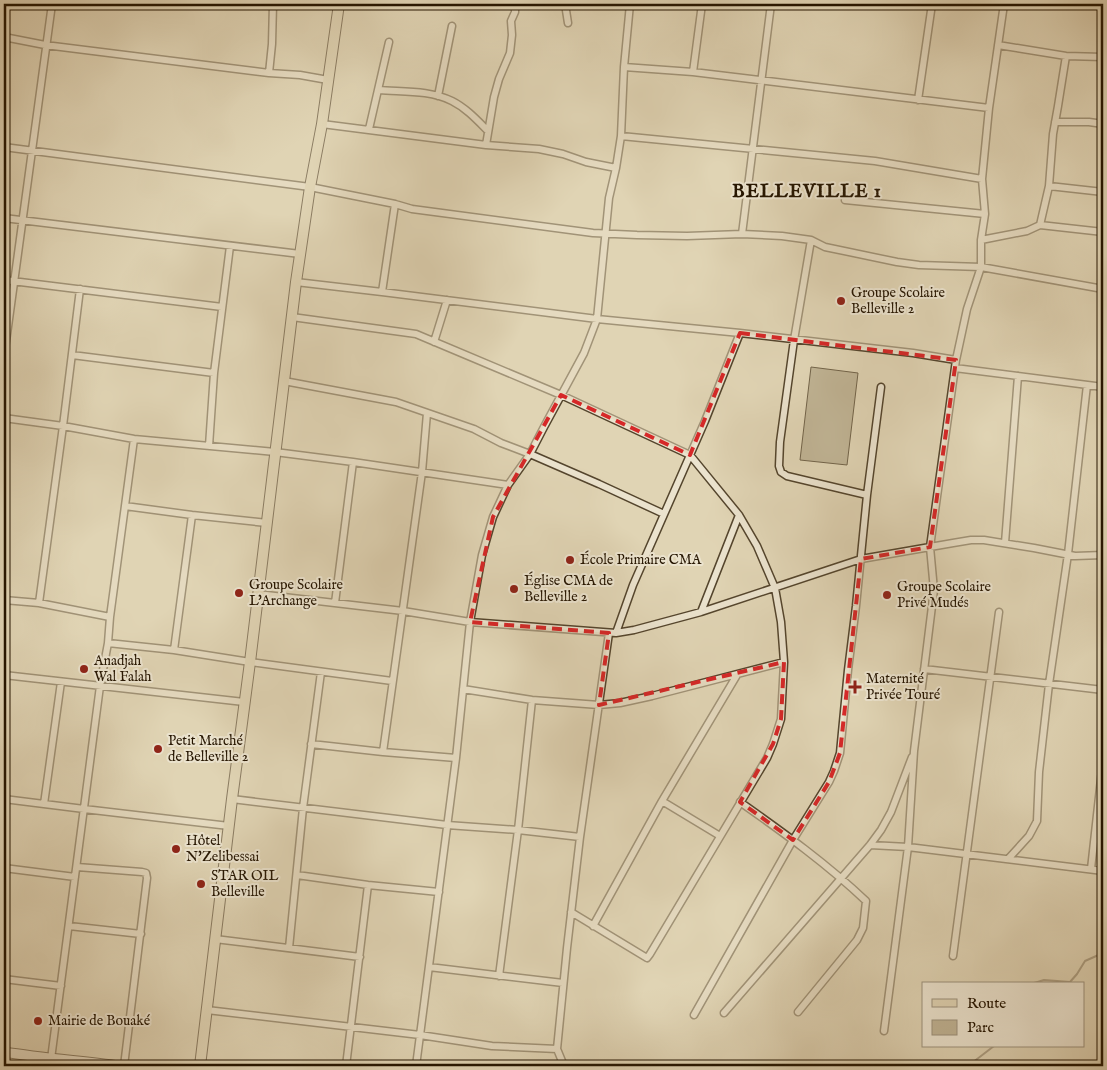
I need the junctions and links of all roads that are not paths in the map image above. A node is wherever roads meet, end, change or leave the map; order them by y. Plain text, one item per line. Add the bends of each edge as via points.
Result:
1 (52, 4) edge
2 (271, 4) edge
3 (339, 4) edge
4 (515, 4) edge
5 (565, 4) edge
6 (630, 4) edge
7 (702, 4) edge
8 (771, 4) edge
9 (932, 4) edge
10 (1004, 4) edge
11 (568, 23) dead end
12 (452, 26) dead end
13 (4, 37) edge
14 (389, 42) dead end
15 (45, 45) junction
16 (998, 45) junction
17 (1066, 56) junction
18 (1103, 57) edge
19 (624, 68) junction
20 (693, 72) junction
21 (269, 73) junction
22 (328, 80) junction
23 (761, 80) junction
24 (379, 90) junction
25 (438, 96) junction
26 (918, 100) junction
27 (989, 108) junction
28 (1055, 122) junction
29 (322, 124) junction
30 (1103, 124) edge
31 (369, 130) junction
32 (488, 131) junction
33 (620, 136) junction
34 (486, 145) junction
35 (4, 147) edge
36 (752, 149) junction
37 (32, 151) junction
38 (616, 168) junction
39 (982, 179) junction
40 (1049, 186) junction
41 (310, 187) junction
42 (1103, 192) edge
43 (845, 200) dead end
44 (395, 204) junction
45 (985, 214) junction
46 (4, 218) edge
47 (21, 220) junction
48 (1040, 225) junction
49 (1103, 232) edge
50 (605, 233) junction
51 (742, 234) junction
52 (811, 240) junction
53 (981, 240) junction
54 (230, 246) junction
55 (300, 254) junction
56 (980, 267) junction
57 (4, 280) edge
58 (14, 281) junction
59 (296, 282) junction
60 (80, 289) junction
61 (1103, 289) edge
62 (382, 292) junction
63 (447, 300) junction
64 (222, 307) junction
65 (292, 317) junction
66 (597, 319) junction
67 (740, 333) junction
68 (794, 340) junction
69 (434, 342) junction
70 (4, 348) edge
71 (72, 355) junction
72 (4, 356) edge
73 (956, 360) junction
74 (955, 368) junction
75 (214, 373) junction
76 (1018, 376) junction
77 (284, 381) junction
78 (1086, 385) junction
79 (881, 387) dead end
80 (1103, 387) edge
81 (561, 395) junction
82 (427, 413) junction
83 (4, 418) edge
84 (63, 426) junction
85 (134, 439) junction
86 (209, 446) junction
87 (275, 452) junction
88 (530, 454) junction
89 (690, 455) junction
90 (353, 462) junction
91 (422, 472) junction
92 (508, 485) junction
93 (867, 494) junction
94 (125, 506) junction
95 (664, 514) junction
96 (192, 515) junction
97 (739, 515) junction
98 (266, 522) junction
99 (1006, 544) junction
100 (930, 547) junction
101 (1068, 554) junction
102 (1103, 555) edge
103 (861, 559) junction
104 (775, 588) junction
105 (258, 594) junction
106 (4, 600) edge
107 (39, 603) junction
108 (335, 603) junction
109 (402, 611) junction
110 (701, 612) junction
111 (999, 612) dead end
112 (110, 616) junction
113 (470, 622) junction
114 (609, 633) junction
115 (616, 634) junction
116 (108, 644) junction
117 (174, 650) junction
118 (250, 662) junction
119 (784, 662) junction
120 (924, 669) junction
121 (320, 672) junction
122 (737, 674) junction
123 (4, 675) edge
124 (991, 677) junction
125 (392, 681) junction
126 (61, 682) junction
127 (1049, 684) junction
128 (100, 686) junction
129 (463, 689) junction
130 (1103, 690) edge
131 (532, 700) junction
132 (244, 702) junction
133 (599, 705) junction
134 (311, 744) junction
135 (383, 752) junction
136 (914, 752) junction
137 (456, 758) junction
138 (1103, 761) edge
139 (4, 799) edge
140 (232, 800) junction
141 (662, 801) junction
142 (740, 802) junction
143 (44, 804) junction
144 (303, 808) junction
145 (84, 809) junction
146 (448, 825) junction
147 (229, 826) junction
148 (518, 830) junction
149 (720, 836) junction
150 (580, 837) junction
151 (793, 840) junction
152 (870, 844) junction
153 (908, 847) junction
154 (966, 854) junction
155 (1009, 858) junction
156 (77, 867) junction
157 (4, 868) edge
158 (1091, 869) junction
159 (1103, 870) edge
160 (297, 875) junction
161 (841, 877) junction
162 (75, 878) junction
163 (368, 885) junction
164 (439, 892) junction
165 (571, 912) junction
166 (69, 926) junction
167 (593, 926) junction
168 (140, 934) junction
169 (215, 939) junction
170 (289, 948) junction
171 (953, 956) dead end
172 (360, 957) junction
173 (429, 967) junction
174 (499, 976) junction
175 (4, 979) edge
176 (563, 983) junction
177 (61, 986) junction
178 (207, 1010) junction
179 (798, 1012) dead end
180 (724, 1013) dead end
181 (694, 1015) dead end
182 (351, 1027) junction
183 (884, 1031) dead end
184 (420, 1036) junction
185 (556, 1049) junction
186 (4, 1052) edge
187 (52, 1059) junction
188 (69, 1063) edge
189 (119, 1066) edge
190 (124, 1066) edge
191 (200, 1066) edge
192 (346, 1066) edge
193 (416, 1066) edge
194 (564, 1066) edge

1 - 15 street
2 - 21 street
3 - 22 main road
4 - 32 street via 510,53 494,96
5 - 11 street
6 - 19 street
7 - 20 street
8 - 23 street
9 - 26 street
10 - 16 street
12 - 25 street
13 - 15 street
14 - 24 street
15 - 21 street
15 - 37 street
16 - 17 street
16 - 27 street
17 - 18 street
17 - 28 street
19 - 20 street
19 - 33 street
20 - 23 street
21 - 22 street
22 - 29 main road
23 - 26 street
23 - 36 street
24 - 25 street
24 - 31 street
25 - 32 street via 464,109
26 - 27 street
27 - 39 street
28 - 30 street
28 - 40 street
29 - 31 street
29 - 41 main road
31 - 34 street
32 - 34 street
33 - 36 street
33 - 38 street
34 - 38 street via 551,151
35 - 37 street
36 - 39 street via 875,161
36 - 51 street
37 - 41 street
37 - 47 street
38 - 50 street
39 - 45 street
40 - 42 street
40 - 48 street
41 - 44 street
41 - 55 main road
43 - 45 street
44 - 50 street via 412,210
44 - 62 street
45 - 53 street
46 - 47 street
47 - 54 street
47 - 58 street
48 - 49 street
48 - 53 street via 1027,231
50 - 51 street
50 - 66 street
51 - 52 street
52 - 56 street via 825,247 897,262
52 - 68 street
53 - 56 street
54 - 55 street
54 - 64 street
55 - 59 main road
56 - 61 street
56 - 73 street
57 - 58 street
58 - 60 street
58 - 70 street
59 - 62 street
59 - 65 main road
60 - 64 street
60 - 71 street
62 - 63 street
63 - 66 street
63 - 69 street
64 - 75 street
65 - 69 street via 416,334
65 - 77 main road
66 - 67 street
66 - 81 street via 584,353
67 - 68 street
67 - 89 street
68 - 73 street
68 - 93 street via 780,442 781,472
69 - 81 street
70 - 72 street
71 - 75 street
71 - 84 street
73 - 74 street
74 - 76 street
74 - 100 street
75 - 86 street
76 - 78 street
76 - 99 street
77 - 82 street via 396,402
77 - 87 main road
78 - 80 street
78 - 101 street
79 - 93 street
81 - 88 street
81 - 89 street
82 - 88 street via 474,429
82 - 91 street
83 - 84 street
84 - 85 street
84 - 107 street
85 - 86 street
85 - 94 street
86 - 87 street
87 - 90 street
87 - 98 main road
88 - 92 street
88 - 95 street
89 - 95 street
89 - 97 street
90 - 91 street
90 - 108 street
91 - 92 street
91 - 109 street
92 - 113 street via 493,517 482,554
93 - 103 street
94 - 96 street
94 - 112 street
95 - 115 street
96 - 98 street
96 - 117 street
97 - 104 street
97 - 110 street
98 - 105 main road
99 - 100 street via 971,540
99 - 101 street
100 - 103 street
100 - 120 street via 934,590
101 - 102 street
101 - 127 street
103 - 104 street
103 - 151 street via 840,753 829,782
104 - 110 street
104 - 119 street
105 - 108 street
105 - 118 main road
106 - 107 street
107 - 112 street
108 - 109 street
109 - 113 street
109 - 125 street
110 - 115 street
111 - 124 street
112 - 116 street
113 - 114 street
113 - 129 street
114 - 115 street
114 - 133 street
116 - 117 street
116 - 128 street
117 - 118 street
118 - 121 street
118 - 132 main road
119 - 122 street
119 - 142 street via 780,719 773,744
120 - 124 street
120 - 136 street
121 - 125 street
121 - 134 street
122 - 133 street via 652,696
122 - 141 street
123 - 126 street
124 - 127 street
124 - 154 street
125 - 135 street
126 - 128 street
126 - 143 street
127 - 130 street
127 - 155 street via 1036,821 1029,836
128 - 132 street
128 - 145 street
129 - 131 street
129 - 137 street
131 - 133 street
131 - 148 street
132 - 140 main road
133 - 150 street
134 - 135 street
134 - 144 street
135 - 137 street
136 - 152 street via 891,812
136 - 153 street
137 - 146 street
138 - 158 street
139 - 143 street
140 - 144 street
140 - 147 main road
141 - 149 street
141 - 167 street
142 - 149 street
142 - 151 street
143 - 145 street
144 - 146 street
144 - 160 street
145 - 147 street
145 - 156 street
146 - 148 street
146 - 164 street
147 - 169 main road
148 - 150 street
148 - 174 street
149 - 167 street via 647,958
150 - 165 street
151 - 161 street
151 - 181 street
152 - 153 street
152 - 161 street
153 - 154 street
153 - 183 street
154 - 155 street
154 - 171 street
155 - 158 street
156 - 162 street
156 - 168 street via 146,873
157 - 162 street
158 - 159 street
160 - 163 street
160 - 170 street
161 - 179 street via 866,901 863,928 857,940
161 - 180 street
162 - 166 street
163 - 164 street
163 - 172 street
164 - 173 street
165 - 167 street
165 - 176 street
166 - 168 street
166 - 177 street
168 - 190 street
169 - 170 street
169 - 178 main road
170 - 172 street
172 - 182 street
173 - 174 street
173 - 184 street
174 - 176 street
175 - 177 street
176 - 185 street
177 - 187 street
178 - 182 street
178 - 191 main road
182 - 184 street
182 - 192 street
184 - 185 street via 492,1046
184 - 193 street
185 - 194 street
186 - 187 street
187 - 188 street
188 - 189 street

